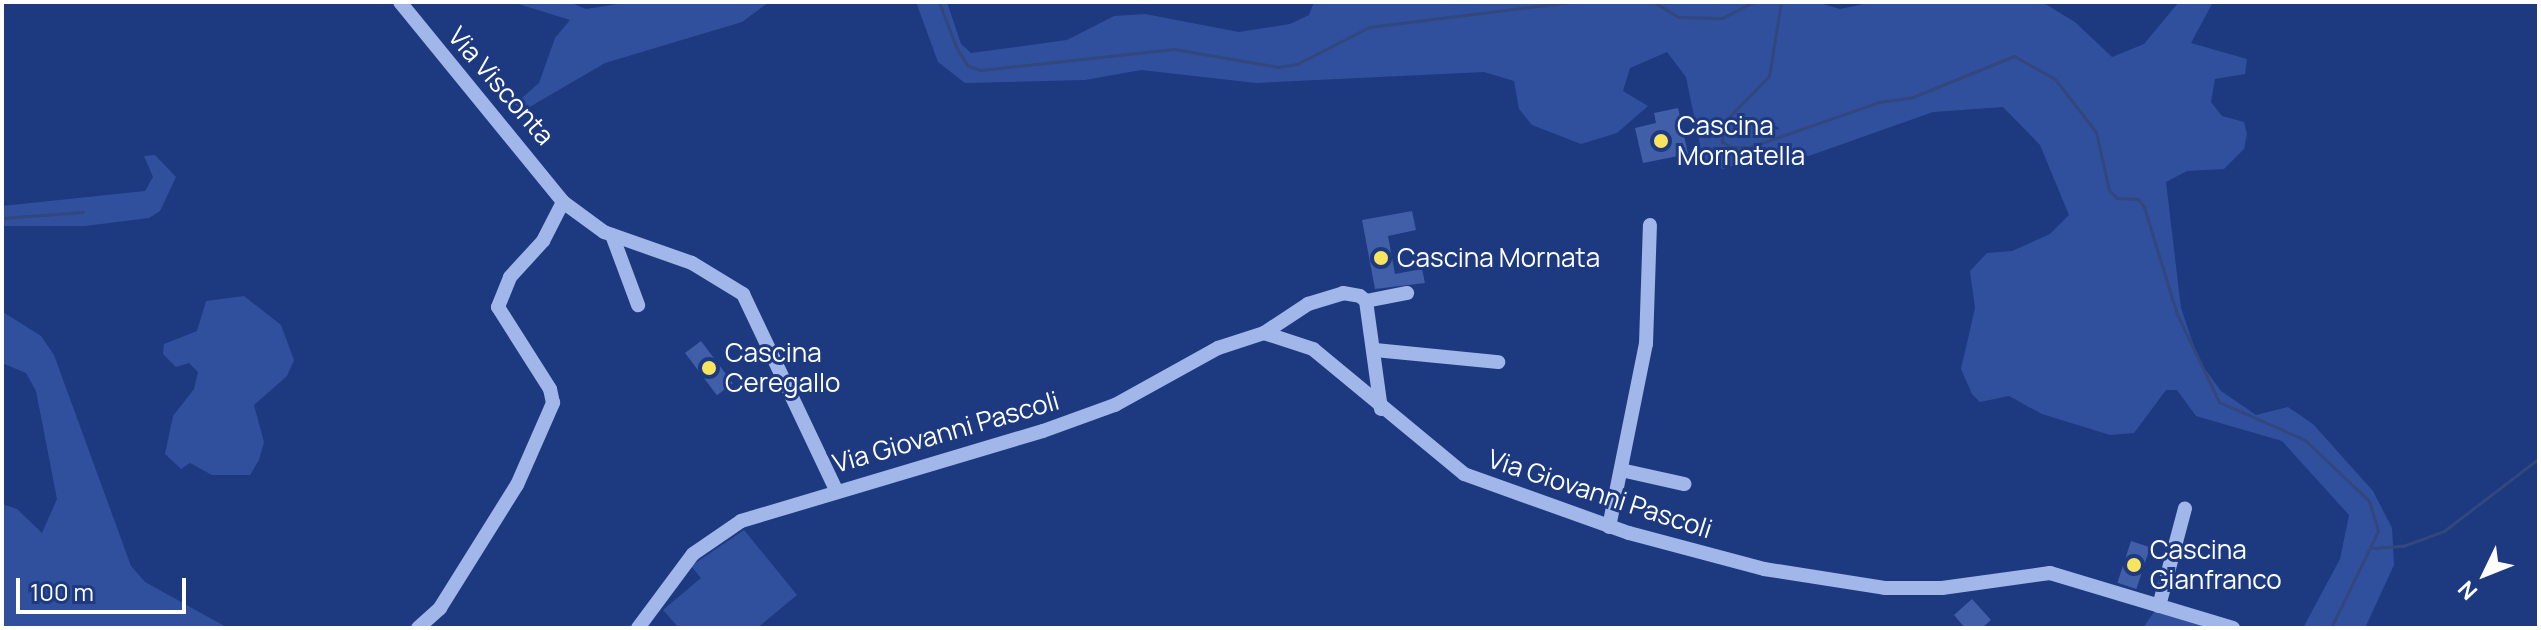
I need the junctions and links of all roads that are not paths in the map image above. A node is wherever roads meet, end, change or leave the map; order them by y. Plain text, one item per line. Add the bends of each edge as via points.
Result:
1 (400, 2) edge
2 (563, 202) junction
3 (1650, 225) dead end
4 (612, 235) junction
5 (1407, 293) dead end
6 (1366, 301) junction
7 (638, 305) dead end
8 (1264, 333) junction
9 (1375, 350) junction
10 (1498, 362) dead end
11 (1381, 409) junction
12 (1621, 470) junction
13 (1684, 484) dead end
14 (836, 490) junction
15 (2185, 508) dead end
16 (1609, 527) junction
17 (2159, 606) junction
18 (418, 628) edge
19 (638, 628) edge
20 (2233, 628) edge

1 - 2 street, Via Visconta
2 - 4 street, Via Visconta
2 - 18 street via 543,241 510,277 498,307 550,389 553,403 514,490 440,608
3 - 12 street via 1646,344
4 - 7 street
4 - 14 street, Via Visconta via 692,263 743,294
5 - 6 street
6 - 8 street via 1332,295 1279,319
6 - 9 street
8 - 11 street, Via Giovanni Pascoli via 1313,349
8 - 14 street, Via Giovanni Pascoli via 1218,348 1092,413
9 - 10 street
9 - 11 street
11 - 16 street, Via Giovanni Pascoli via 1464,474
12 - 13 street
12 - 16 street
14 - 19 street, Via Giovanni Pascoli via 754,516 710,540 675,575
15 - 17 street
16 - 17 street, Via Giovanni Pascoli via 1823,580 1927,589 2050,573
17 - 20 street, Via Giovanni Pascoli

